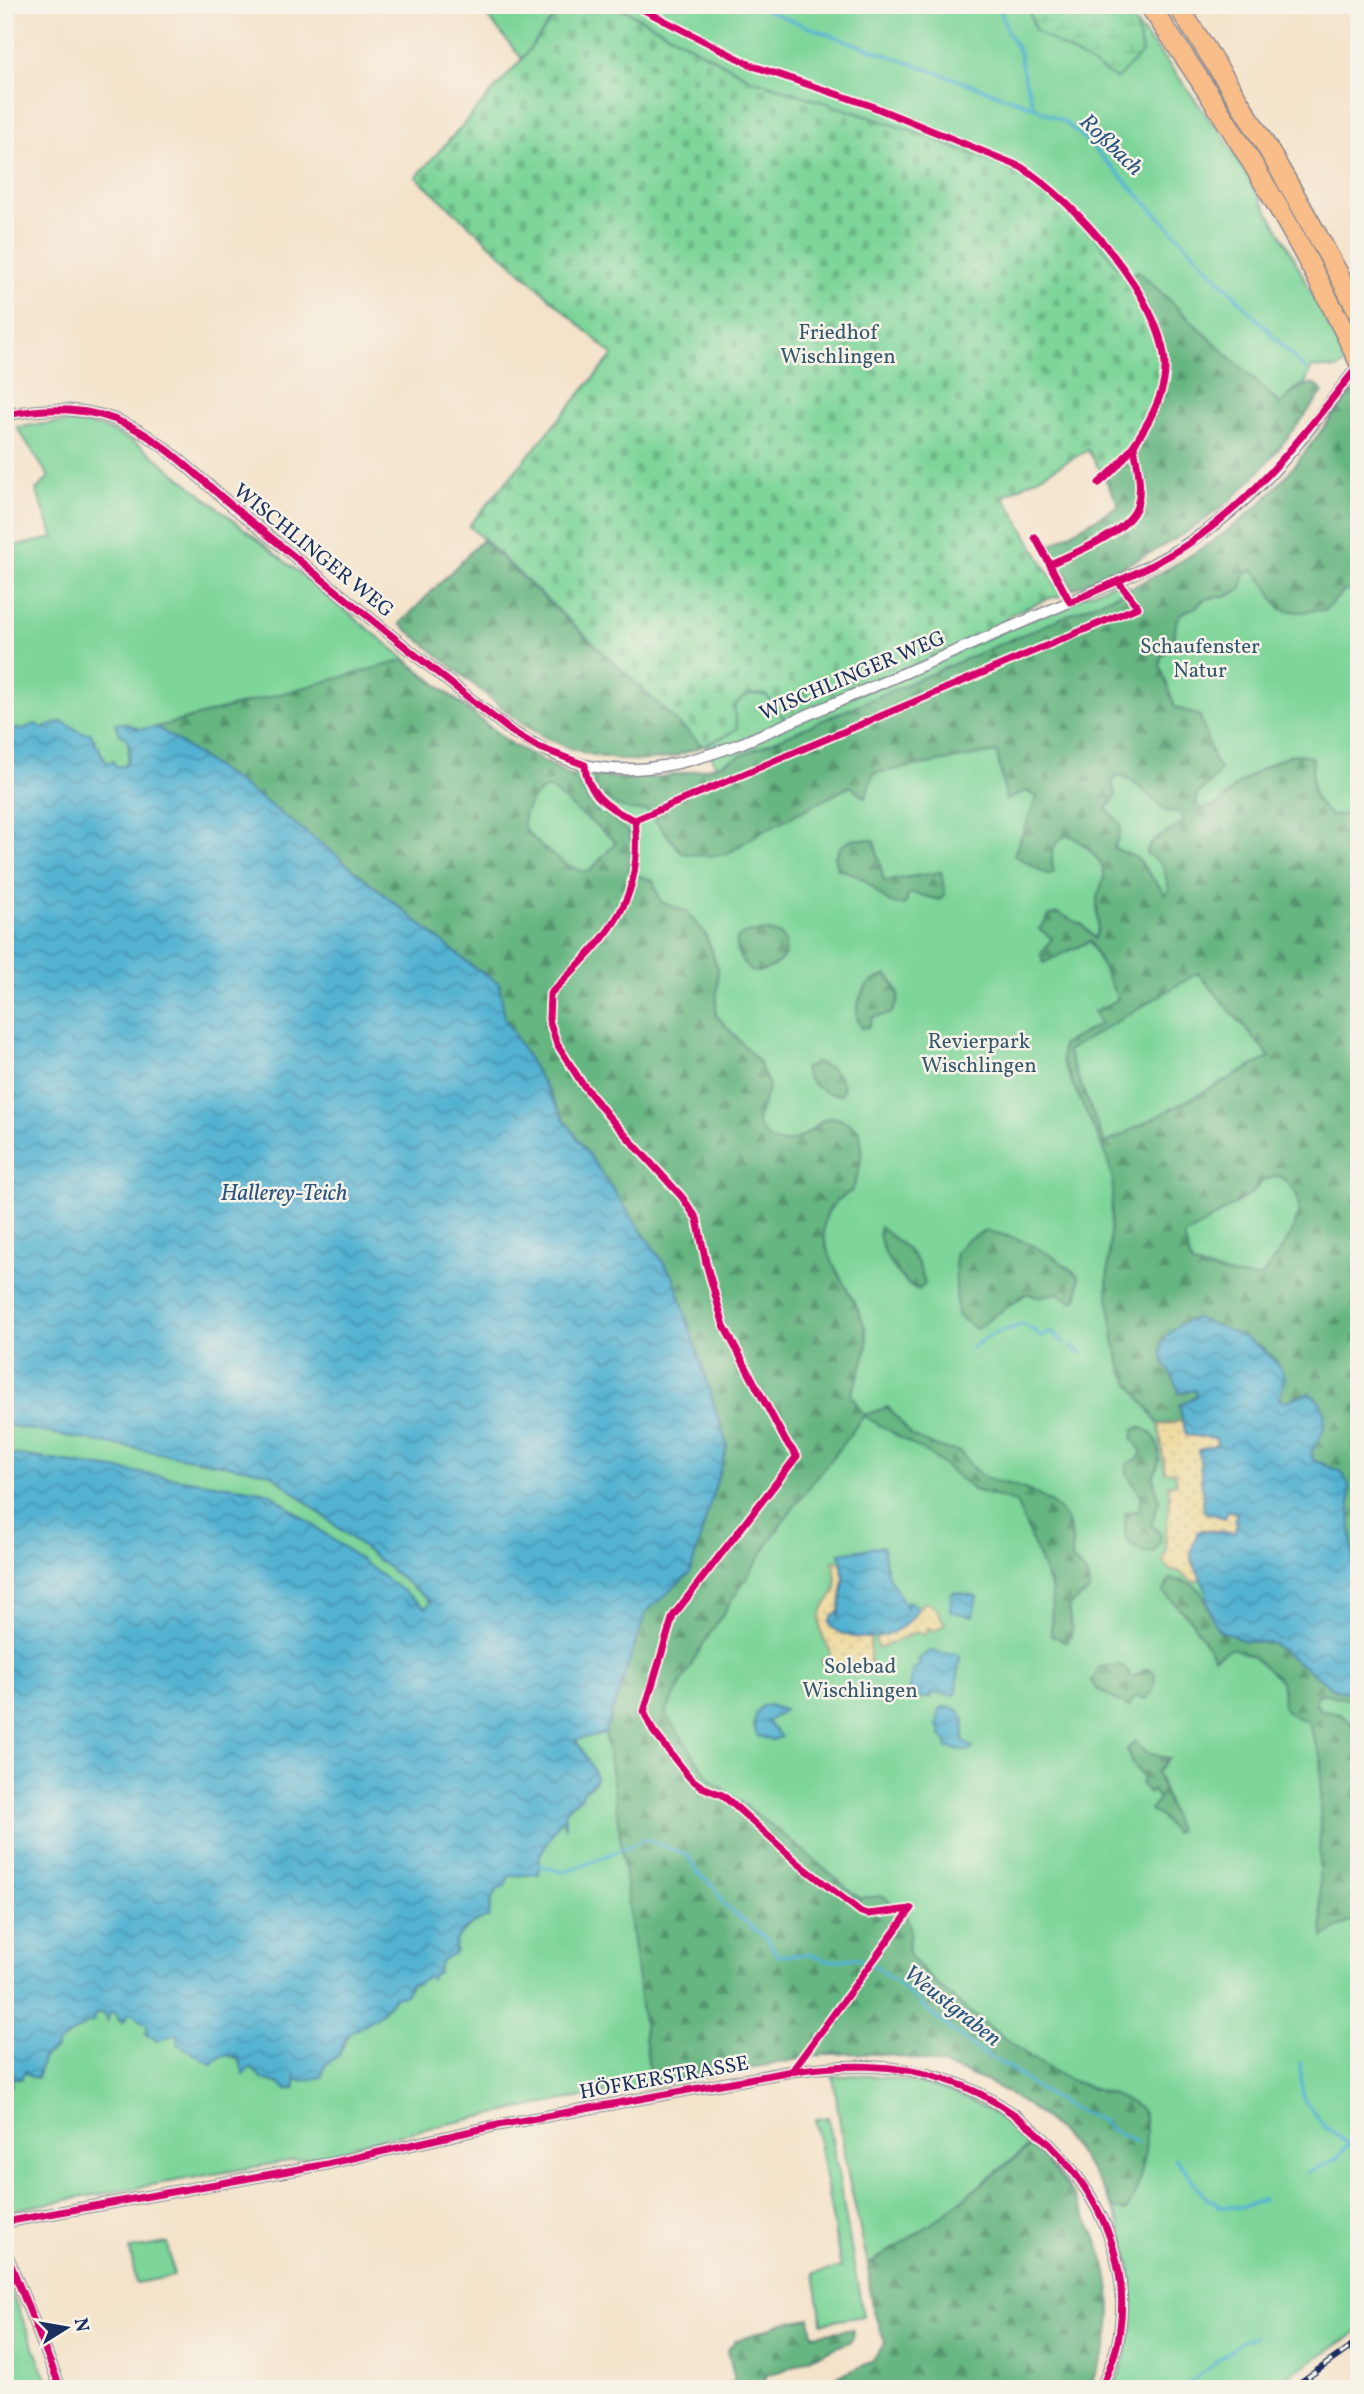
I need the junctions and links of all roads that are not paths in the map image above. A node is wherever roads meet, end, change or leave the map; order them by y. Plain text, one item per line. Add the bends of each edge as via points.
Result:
1 (1149, 5) edge
2 (1177, 5) edge
3 (1359, 313) edge
4 (1359, 363) edge
5 (5, 415) edge
6 (5, 2222) edge
7 (5, 2249) edge
8 (61, 2389) edge
9 (1101, 2389) edge

1 - 4 highway via 1272,195
2 - 3 highway via 1270,152
4 - 5 street, WISCHLINGER WEG via 1268,477 1229,513 1151,566 742,743 666,767 625,769 585,765 538,747 512,731 148,436 89,411 38,409
6 - 9 street, HÖFKERSTRASSE via 327,2164 498,2125 792,2071 831,2066 899,2068 971,2089 1018,2117 1055,2149 1089,2196 1110,2239 1121,2288 1118,2340
7 - 8 street

